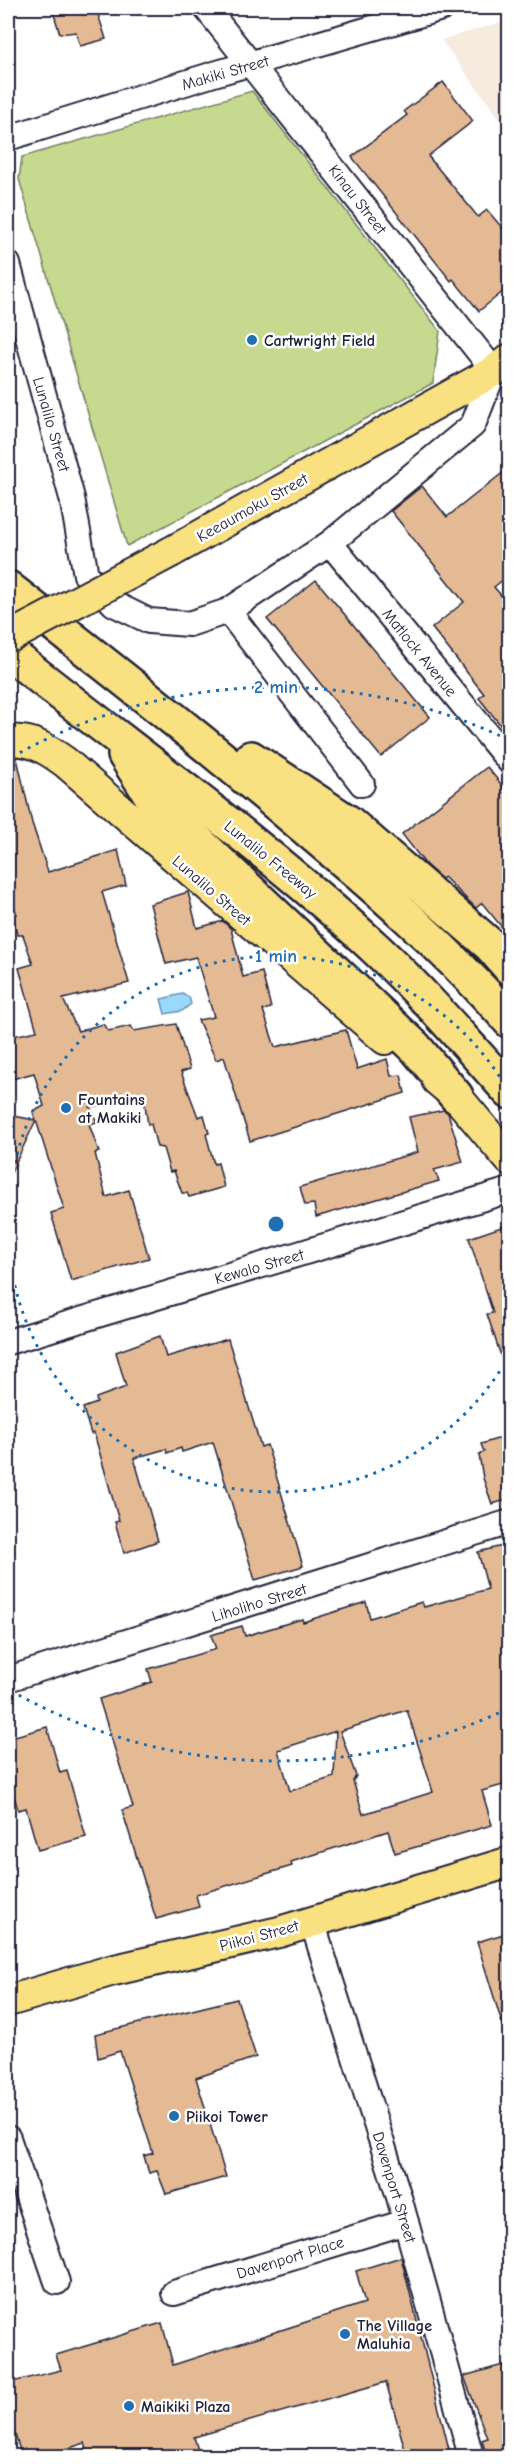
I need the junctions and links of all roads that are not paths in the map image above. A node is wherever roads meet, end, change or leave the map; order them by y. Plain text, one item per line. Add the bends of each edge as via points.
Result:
1 (206, 8) edge
2 (442, 8) edge
3 (253, 64) junction
4 (8, 138) edge
5 (8, 264) edge
6 (504, 374) edge
7 (330, 543) junction
8 (8, 588) edge
9 (228, 611) junction
10 (8, 638) edge
11 (8, 652) edge
12 (95, 657) junction
13 (113, 736) junction
14 (8, 741) edge
15 (510, 762) edge
16 (362, 784) dead end
17 (510, 968) edge
18 (510, 1021) edge
19 (510, 1092) edge
20 (456, 1096) junction
21 (510, 1160) edge
22 (510, 1190) edge
23 (8, 1342) edge
24 (510, 1522) edge
25 (8, 1679) edge
26 (510, 1862) edge
27 (312, 1921) junction
28 (8, 2001) edge
29 (8, 2138) edge
30 (406, 2222) junction
31 (57, 2282) dead end
32 (174, 2293) dead end
33 (471, 2457) edge

1 - 3 street, Kinau Street
2 - 3 street, Makiki Street
3 - 4 street, Makiki Street
3 - 6 street, Kinau Street
5 - 9 street, Lunalilo Street via 72,498 86,575 114,604 149,621 189,624
6 - 7 street via 473,425
6 - 10 main road, Keeaumoku Street, bridge via 443,400
7 - 9 street
7 - 15 street, Matlock Avenue
8 - 12 highway
9 - 16 street
11 - 13 highway, Lunalilo Freeway
12 - 17 highway via 348,822 490,945
12 - 18 highway via 347,863 429,938
13 - 19 highway, Lunalilo Freeway via 280,865 338,915 422,995
13 - 20 highway via 154,800 415,1047
14 - 20 main road, Lunalilo Street via 27,741 65,762
20 - 21 main road, Lunalilo Street
22 - 23 street, Kewalo Street
24 - 25 street, Liholiho Street
26 - 27 main road, Piikoi Street
27 - 28 main road, Piikoi Street via 110,1971
27 - 30 street, Davenport Street
29 - 31 street
30 - 32 street, Davenport Place
30 - 33 street, Davenport Street

